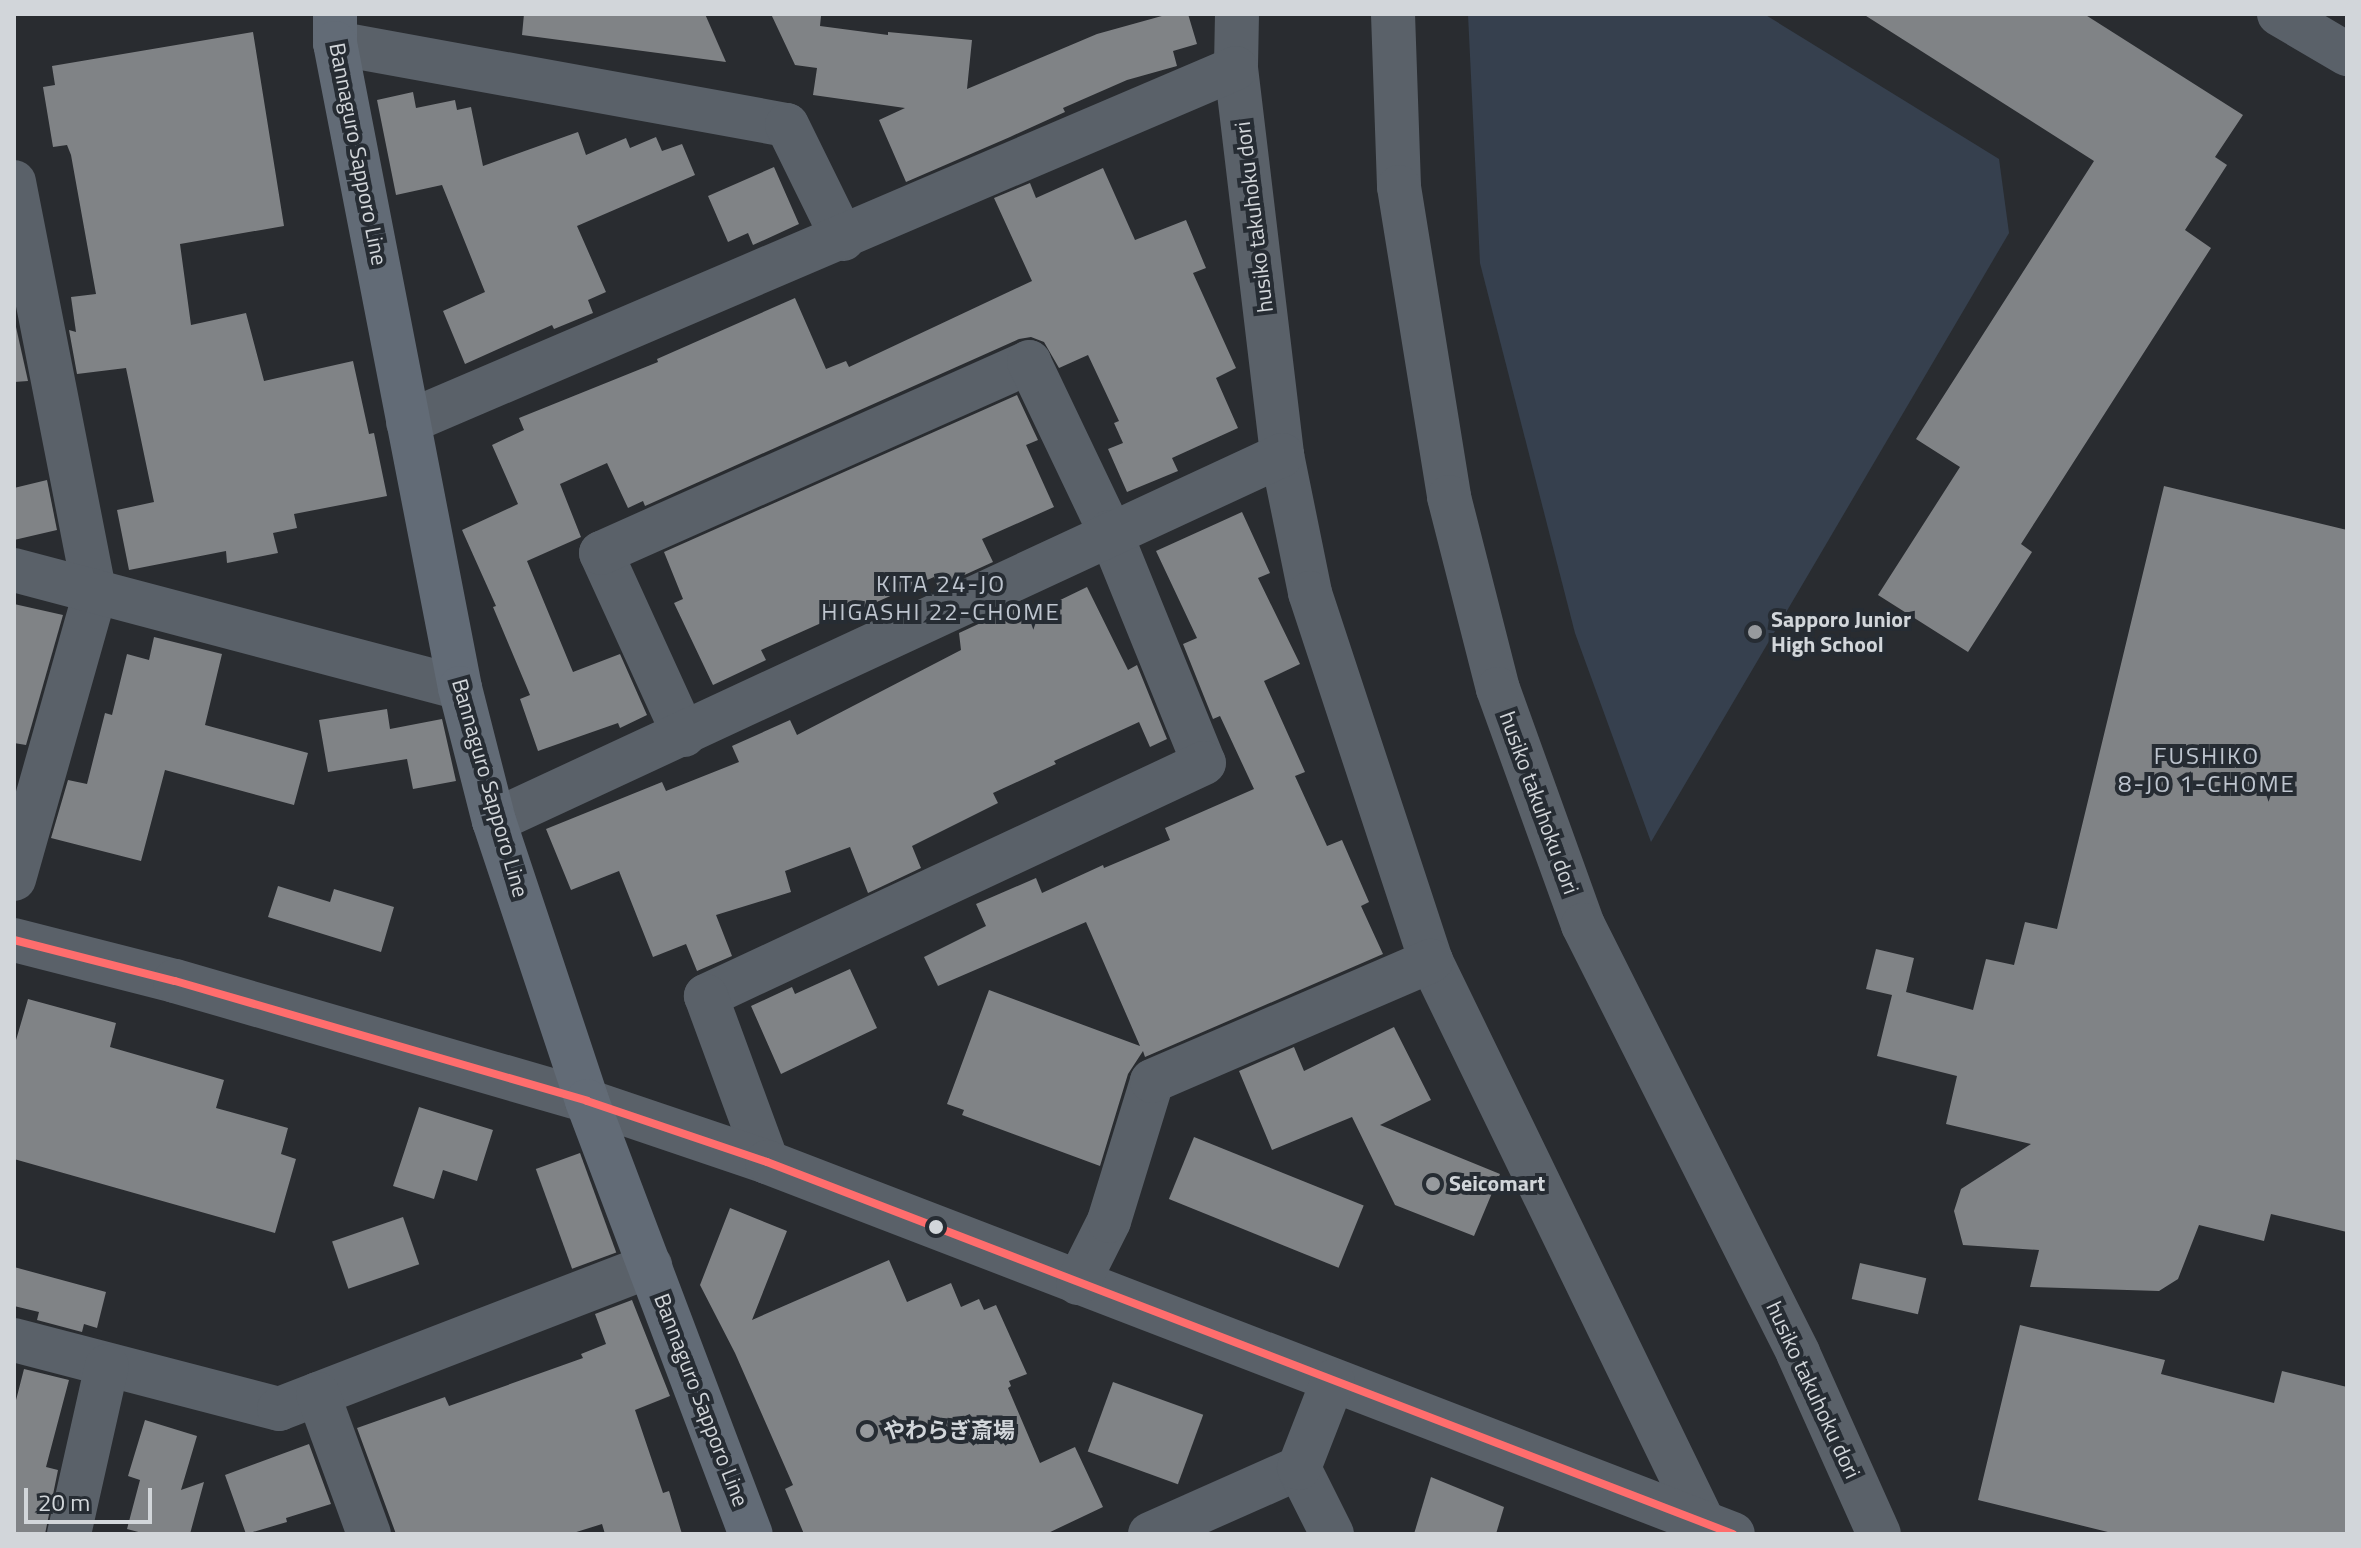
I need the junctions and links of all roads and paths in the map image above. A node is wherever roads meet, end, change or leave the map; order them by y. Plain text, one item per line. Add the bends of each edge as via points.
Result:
1 (1237, 14) edge
2 (1393, 14) edge
3 (2288, 17) edge
4 (335, 28) edge
5 (2347, 54) edge
6 (1236, 68) junction
7 (14, 182) edge
8 (843, 239) junction
9 (22, 273) edge
10 (408, 422) junction
11 (1282, 455) junction
12 (1110, 532) junction
13 (14, 570) edge
14 (95, 593) junction
15 (460, 688) junction
16 (684, 735) junction
17 (494, 821) junction
18 (14, 879) edge
19 (14, 940) edge
20 (1431, 961) junction
21 (587, 1101) junction
22 (767, 1162) junction
23 (650, 1266) junction
24 (1078, 1283) junction
25 (14, 1340) edge
26 (107, 1366) junction
27 (1333, 1381) junction
28 (318, 1394) junction
29 (1299, 1468) junction
30 (1715, 1530) edge
31 (69, 1534) edge
32 (369, 1534) edge
33 (751, 1534) edge
34 (1150, 1534) edge
35 (1332, 1534) edge
36 (1879, 1534) edge

1 - 6 street, husiko takuhoku dori
2 - 36 street, husiko takuhoku dori via 1401,203 1449,497 1498,689 1583,925 1798,1353
3 - 5 street
4 - 8 street via 787,125
4 - 10 main road, Bannaguro Sapporo Line
6 - 8 street
6 - 11 street, husiko takuhoku dori
7 - 9 street
8 - 10 street
9 - 14 street
10 - 15 main road, Bannaguro Sapporo Line
11 - 12 street
11 - 20 street, husiko takuhoku dori via 1310,593
12 - 16 street
12 - 16 street via 1029,362 601,553
12 - 22 street via 1204,763 706,996
13 - 14 street
14 - 15 street
14 - 18 street
15 - 17 main road, Bannaguro Sapporo Line
16 - 17 street
17 - 21 main road, Bannaguro Sapporo Line
19 - 21 street via 175,981
20 - 24 street via 1152,1081 1109,1221
20 - 30 street, husiko takuhoku dori
21 - 22 street
21 - 23 main road, Bannaguro Sapporo Line
22 - 24 street
23 - 28 street
23 - 33 main road, Bannaguro Sapporo Line
24 - 27 street
25 - 26 street
26 - 28 street via 279,1409
26 - 31 street
27 - 29 street
27 - 30 street
28 - 32 street
29 - 34 street
29 - 35 street

